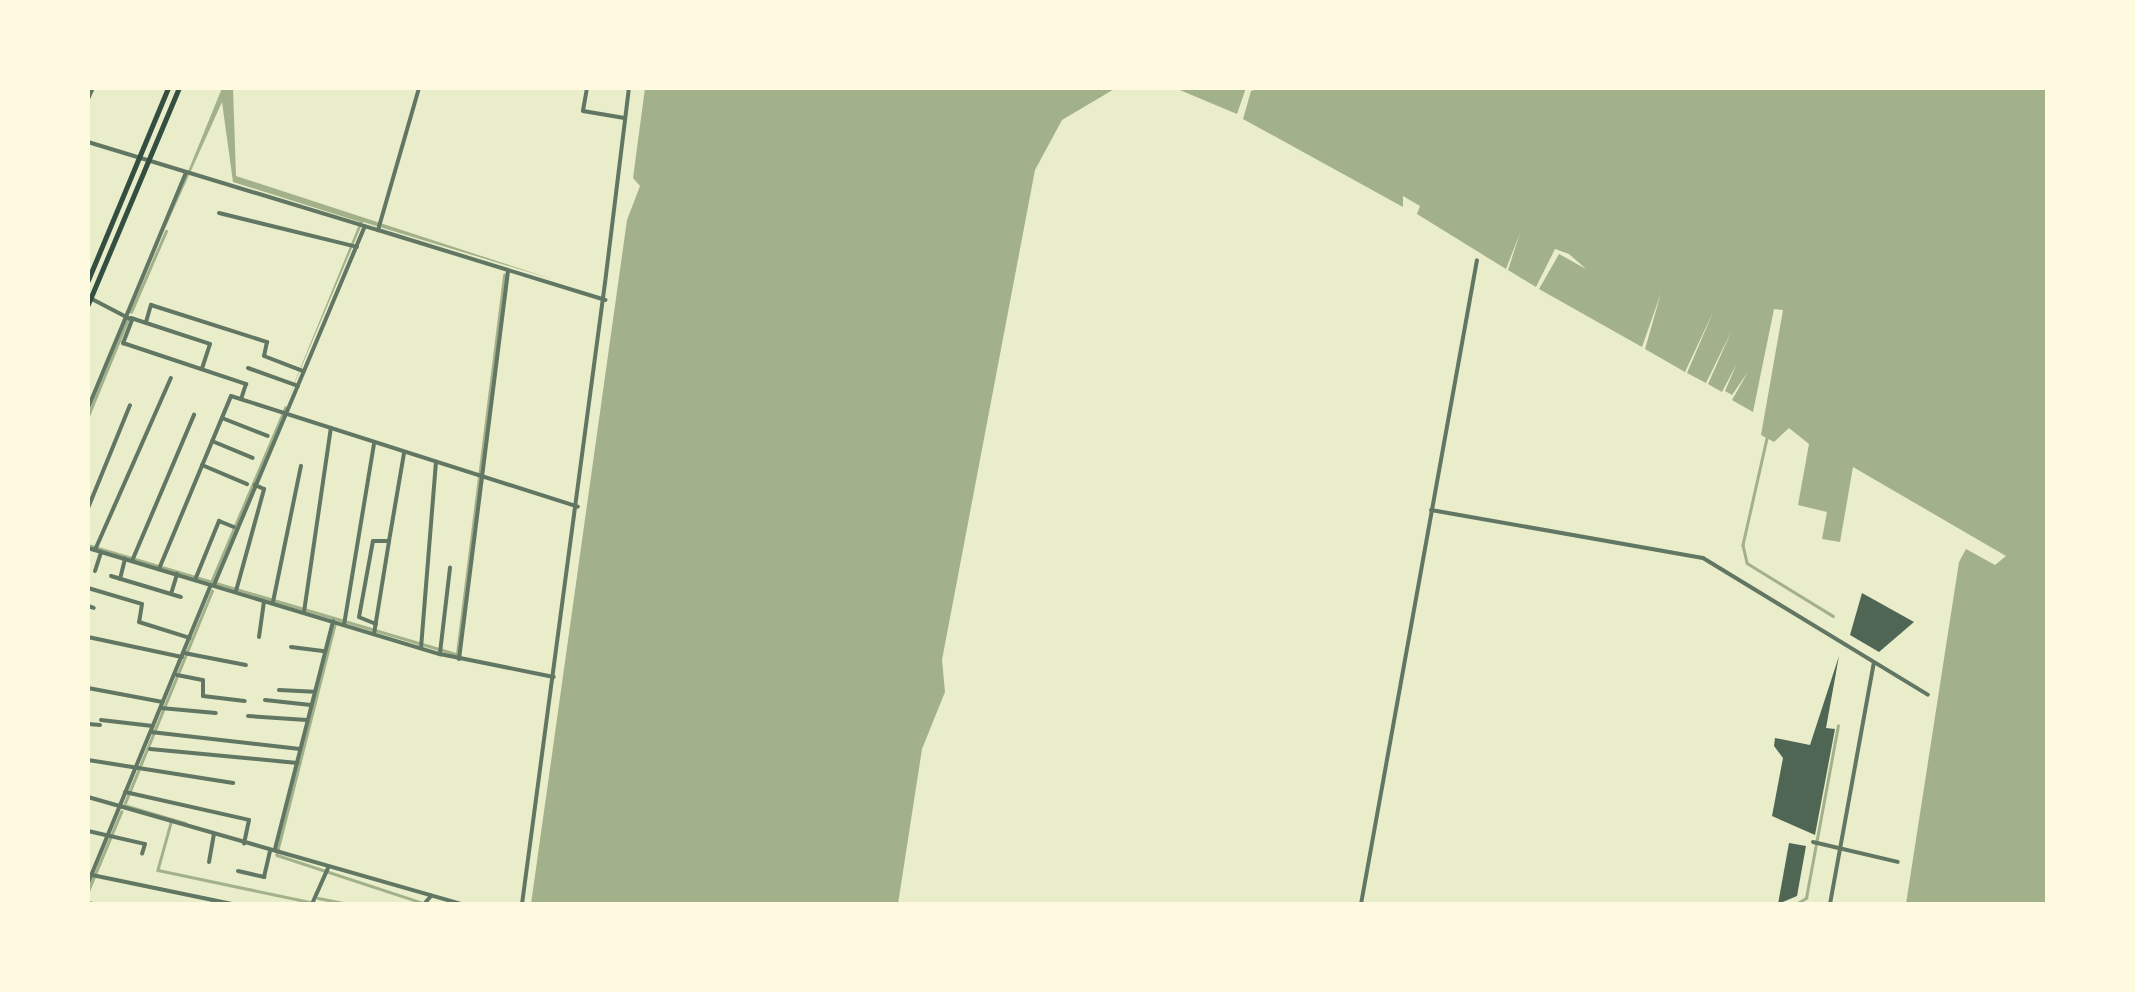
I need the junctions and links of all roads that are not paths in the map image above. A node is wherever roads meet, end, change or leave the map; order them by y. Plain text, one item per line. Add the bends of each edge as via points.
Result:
1 (92, 88) edge
2 (168, 88) edge
3 (179, 88) edge
4 (419, 88) edge
5 (587, 88) edge
6 (629, 88) edge
7 (88, 99) edge
8 (625, 118) junction
9 (88, 142) edge
10 (140, 157) junction
11 (148, 160) junction
12 (188, 172) junction
13 (219, 214) dead end
14 (362, 225) junction
15 (378, 230) junction
16 (354, 247) junction
17 (1477, 260) dead end
18 (508, 271) junction
19 (88, 280) edge
20 (605, 300) junction
21 (89, 301) edge
22 (129, 316) junction
23 (146, 322) junction
24 (248, 368) dead end
25 (202, 370) junction
26 (302, 371) junction
27 (171, 378) dead end
28 (296, 385) junction
29 (241, 400) junction
30 (130, 405) dead end
31 (88, 408) edge
32 (284, 413) junction
33 (194, 415) dead end
34 (222, 418) junction
35 (331, 428) junction
36 (268, 436) dead end
37 (212, 441) junction
38 (374, 444) junction
39 (404, 452) junction
40 (253, 458) dead end
41 (436, 463) junction
42 (202, 465) junction
43 (301, 466) dead end
44 (479, 476) junction
45 (246, 484) dead end
46 (255, 485) junction
47 (578, 507) junction
48 (88, 508) edge
49 (1432, 510) junction
50 (235, 528) junction
51 (390, 541) junction
52 (88, 548) edge
53 (97, 549) junction
54 (125, 559) junction
55 (133, 559) junction
56 (159, 567) junction
57 (450, 568) dead end
58 (96, 571) dead end
59 (177, 574) junction
60 (111, 576) dead end
61 (196, 577) junction
62 (120, 578) junction
63 (214, 584) junction
64 (88, 588) edge
65 (236, 589) junction
66 (171, 594) junction
67 (181, 597) dead end
68 (265, 600) junction
69 (273, 600) junction
70 (304, 610) junction
71 (333, 621) junction
72 (345, 623) junction
73 (362, 626) junction
74 (375, 630) junction
75 (88, 637) edge
76 (259, 637) dead end
77 (190, 638) junction
78 (422, 646) junction
79 (291, 647) dead end
80 (325, 651) junction
81 (441, 652) junction
82 (185, 654) junction
83 (459, 659) junction
84 (1874, 663) junction
85 (246, 665) dead end
86 (177, 675) junction
87 (554, 677) junction
88 (88, 688) edge
89 (279, 690) dead end
90 (314, 692) junction
91 (1928, 695) dead end
92 (265, 700) dead end
93 (245, 701) dead end
94 (311, 705) junction
95 (163, 707) junction
96 (216, 713) dead end
97 (248, 716) dead end
98 (307, 720) junction
99 (88, 724) edge
100 (152, 731) junction
101 (150, 748) dead end
102 (300, 748) junction
103 (88, 760) edge
104 (296, 763) junction
105 (138, 769) junction
106 (233, 783) dead end
107 (127, 793) junction
108 (88, 797) edge
109 (158, 802) junction
110 (120, 806) junction
111 (154, 815) junction
112 (88, 831) edge
113 (214, 834) junction
114 (110, 836) junction
115 (244, 841) junction
116 (1815, 843) dead end
117 (1840, 851) junction
118 (275, 852) junction
119 (142, 854) dead end
120 (209, 862) dead end
121 (1898, 862) dead end
122 (327, 869) junction
123 (238, 871) dead end
124 (93, 875) junction
125 (88, 883) edge
126 (431, 896) junction
127 (426, 903) edge
128 (232, 904) edge
129 (279, 904) edge
130 (304, 904) edge
131 (312, 904) edge
132 (462, 904) edge
133 (522, 904) edge
134 (1361, 904) edge
135 (1830, 904) edge

1 - 7 street
2 - 10 main road
3 - 11 main road
4 - 15 street
5 - 8 street via 583,111
6 - 8 street
8 - 20 street
9 - 10 street
10 - 11 street
10 - 19 main road
11 - 12 street
11 - 21 main road
12 - 14 street
12 - 22 street
13 - 16 street
14 - 15 street
14 - 16 street
15 - 18 street
16 - 26 street
17 - 49 street
18 - 20 street
18 - 44 street
20 - 47 street
21 - 22 street
22 - 23 street
22 - 25 street via 122,343
22 - 31 street
23 - 25 street via 210,344
23 - 26 street via 152,305 267,342 264,356
24 - 28 street
25 - 29 street via 246,384
26 - 28 street
27 - 53 street
28 - 32 street
29 - 32 street
29 - 34 street via 231,396
30 - 48 street
32 - 35 street
32 - 46 street
33 - 55 street
34 - 36 street
34 - 37 street
35 - 38 street
35 - 70 street
37 - 40 street
37 - 42 street
38 - 39 street
38 - 72 street
39 - 41 street
39 - 51 street
41 - 44 street
41 - 78 street
42 - 45 street
42 - 56 street
43 - 69 street
44 - 47 street
44 - 83 street
46 - 50 street
46 - 65 street via 264,489
47 - 87 street
49 - 84 street via 1703,558
49 - 134 street
50 - 61 street via 219,520
50 - 63 street
51 - 73 street via 374,541
51 - 74 street
52 - 53 street
53 - 54 street
53 - 58 street
54 - 55 street
54 - 62 street
55 - 56 street
56 - 59 street
57 - 81 street
59 - 61 street
59 - 66 street
60 - 62 street
61 - 63 street
62 - 66 street
63 - 65 street
63 - 77 street
64 - 77 street via 142,604 139,622
65 - 68 street
66 - 67 street
68 - 69 street
68 - 76 street
69 - 70 street
70 - 71 street
71 - 72 street
71 - 80 street
72 - 73 street
73 - 74 street
73 - 74 street
74 - 78 street
75 - 82 street
77 - 82 street
78 - 81 street
79 - 80 street
80 - 90 street
81 - 83 street
82 - 85 street
82 - 86 street
83 - 87 street
84 - 91 street
84 - 117 street
86 - 93 street via 203,680 203,696
86 - 95 street
87 - 133 street
88 - 95 street
89 - 90 street
90 - 94 street
92 - 94 street
94 - 98 street
95 - 96 street
95 - 100 street
97 - 98 street
98 - 102 street
99 - 100 street
100 - 102 street
100 - 105 street
101 - 104 street
102 - 104 street
103 - 105 street
104 - 118 street
105 - 106 street
105 - 107 street
107 - 109 street
107 - 110 street
108 - 110 street
109 - 111 street
109 - 115 street via 249,820
110 - 111 street
110 - 114 street
111 - 113 street
112 - 114 street
113 - 115 street
113 - 120 street
114 - 119 street via 145,844
114 - 124 street
115 - 118 street
116 - 117 street
117 - 121 street
117 - 135 street
118 - 122 street
118 - 123 street via 264,878
122 - 126 street
122 - 131 street
124 - 125 street
124 - 128 street
126 - 127 street
126 - 132 street
129 - 130 street

